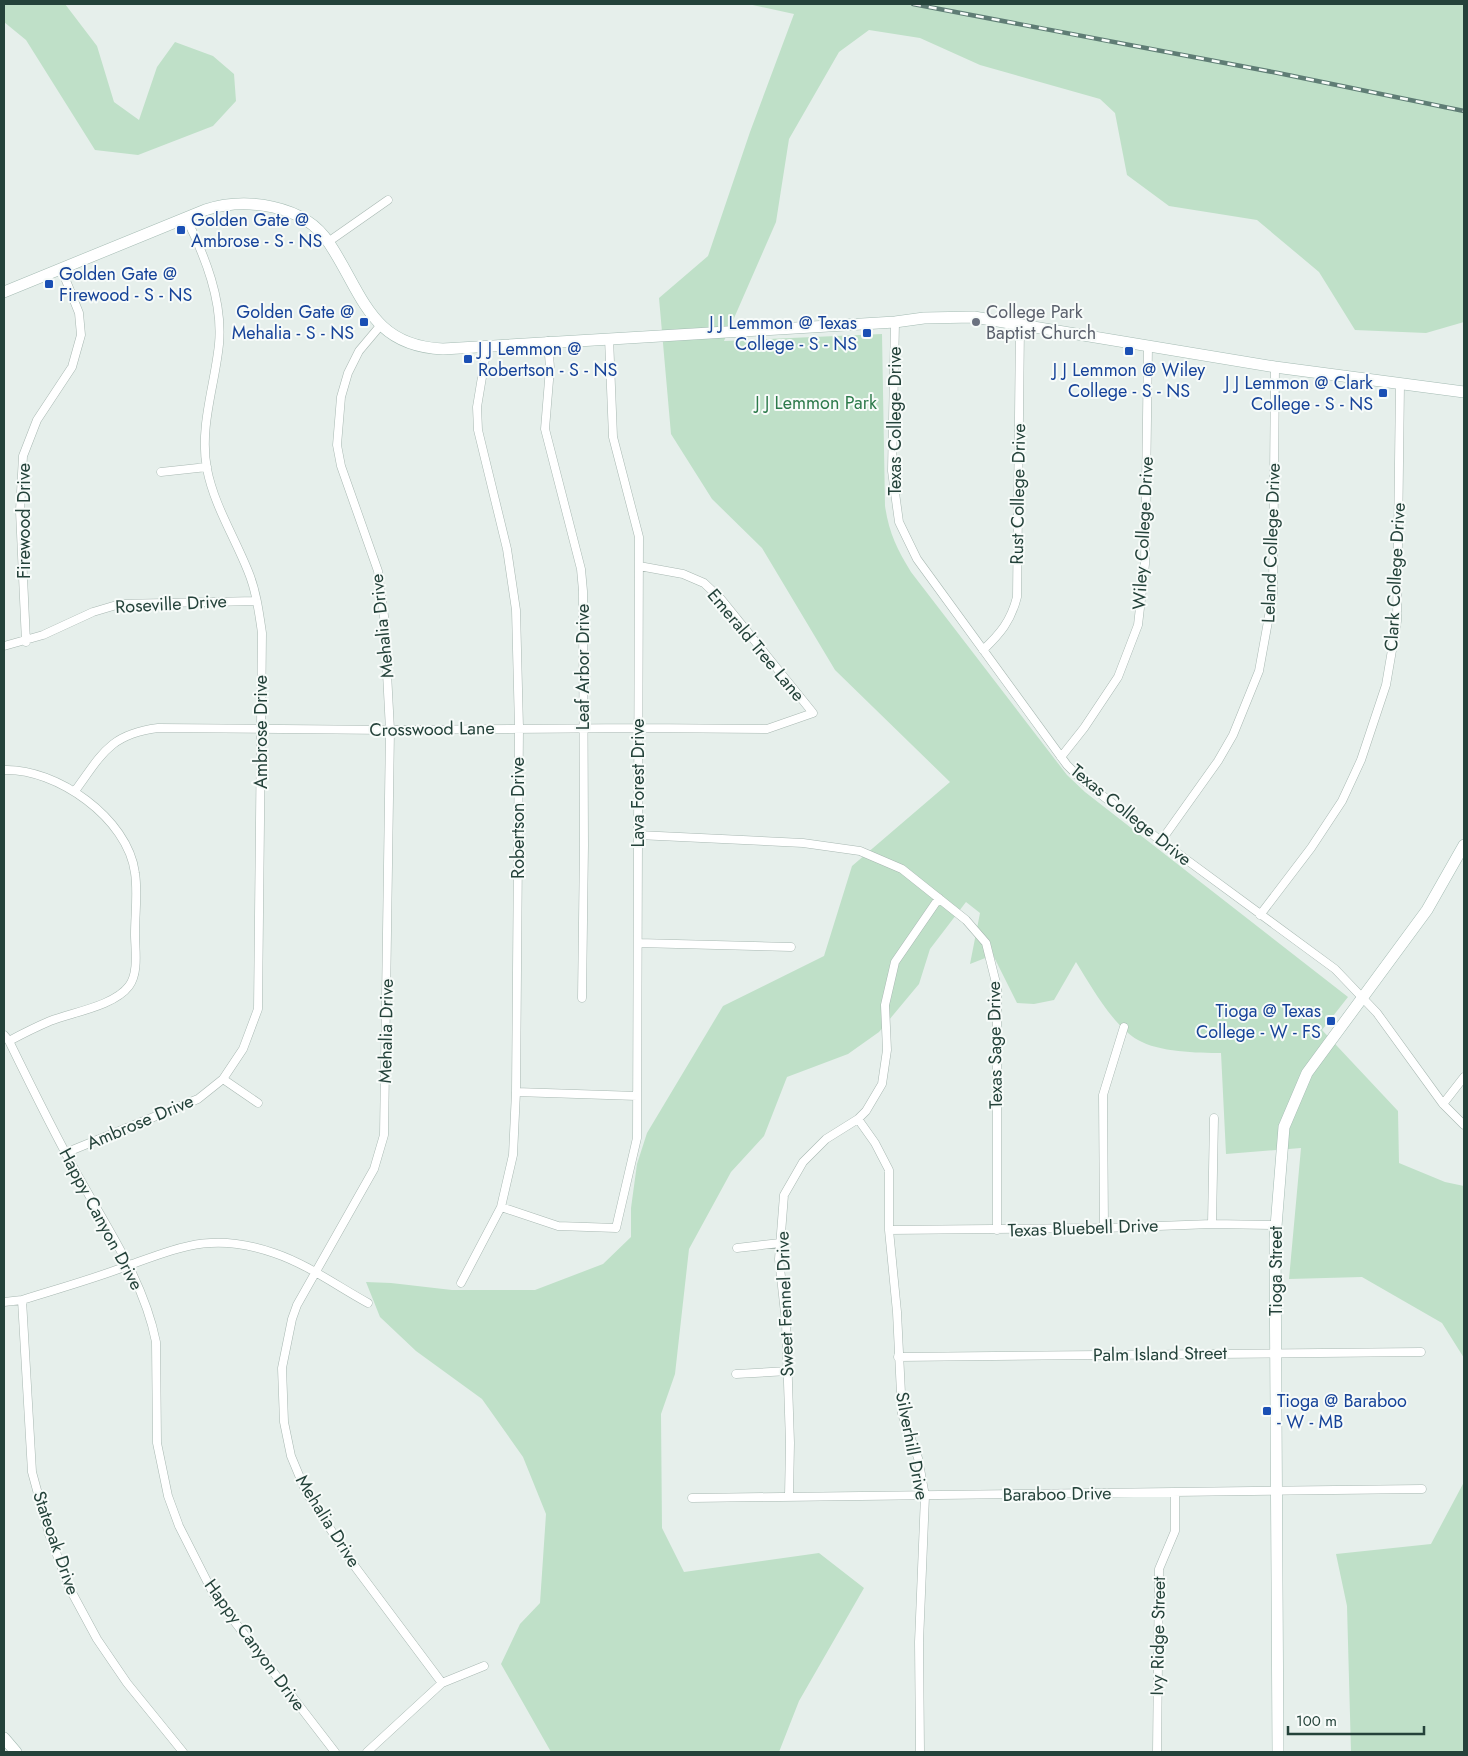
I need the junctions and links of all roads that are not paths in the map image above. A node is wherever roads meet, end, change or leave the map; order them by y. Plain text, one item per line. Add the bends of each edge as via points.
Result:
1 (388, 200) dead end
2 (186, 218) junction
3 (328, 242) junction
4 (62, 268) junction
5 (4, 292) edge
6 (894, 322) junction
7 (380, 326) junction
8 (1020, 326) junction
9 (609, 338) junction
10 (548, 341) junction
11 (1148, 346) junction
12 (487, 347) junction
13 (1275, 367) junction
14 (1400, 384) junction
15 (1464, 392) edge
16 (207, 467) junction
17 (161, 472) dead end
18 (639, 566) junction
19 (256, 601) junction
20 (26, 642) junction
21 (4, 646) edge
22 (983, 650) junction
23 (813, 713) joint
24 (519, 728) junction
25 (638, 728) junction
26 (262, 729) junction
27 (390, 730) junction
28 (582, 730) junction
29 (1061, 757) junction
30 (4, 770) edge
31 (75, 791) junction
32 (638, 835) junction
33 (1161, 841) junction
34 (1464, 845) edge
35 (939, 898) junction
36 (1260, 915) junction
37 (638, 943) junction
38 (791, 947) dead end
39 (1362, 996) junction
40 (582, 998) dead end
41 (1124, 1027) dead end
42 (6, 1038) edge
43 (1464, 1077) edge
44 (223, 1079) junction
45 (516, 1092) junction
46 (637, 1096) junction
47 (258, 1103) dead end
48 (1444, 1104) junction
49 (1214, 1118) dead end
50 (858, 1119) junction
51 (1464, 1125) edge
52 (65, 1153) junction
53 (501, 1207) junction
54 (1212, 1224) junction
55 (1276, 1225) junction
56 (1104, 1228) junction
57 (890, 1230) junction
58 (997, 1230) junction
59 (780, 1243) junction
60 (737, 1248) dead end
61 (128, 1266) junction
62 (316, 1274) junction
63 (461, 1283) dead end
64 (22, 1300) junction
65 (4, 1302) edge
66 (368, 1303) dead end
67 (1277, 1352) junction
68 (1421, 1352) dead end
69 (898, 1357) junction
70 (788, 1371) junction
71 (736, 1374) dead end
72 (1422, 1490) dead end
73 (1277, 1492) junction
74 (1175, 1493) junction
75 (789, 1496) junction
76 (925, 1496) junction
77 (692, 1498) dead end
78 (484, 1666) dead end
79 (442, 1683) junction
80 (4, 1738) edge
81 (16, 1752) edge
82 (183, 1752) edge
83 (334, 1752) edge
84 (367, 1752) edge
85 (920, 1752) edge
86 (1157, 1752) edge
87 (1278, 1752) edge

1 - 3 street
2 - 3 street via 218,206 258,204 294,216 315,228
2 - 4 street
2 - 16 street, Ambrose Drive via 211,281 219,314 219,344 208,404
3 - 7 street via 365,308
4 - 5 street
4 - 20 street, Firewood Drive via 79,313 81,335 72,367 37,420 23,456 20,511
6 - 8 street via 974,317
6 - 9 street
6 - 22 street, Texas College Drive via 892,470 898,522 917,559
7 - 12 street via 398,339 425,348
7 - 27 street, Mehalia Drive via 359,351 348,374 341,397 337,445 340,466 378,571 384,616
8 - 11 street
8 - 22 street, Rust College Drive via 1016,597 1004,629
9 - 10 street
9 - 18 street, Lava Forest Drive via 613,437 639,537
10 - 12 street
10 - 28 street, Leaf Arbor Drive via 550,368 544,429 581,569 583,590
11 - 13 street
11 - 29 street, Wiley College Drive via 1145,564 1138,625 1118,677
12 - 24 street, Robertson Drive via 478,430 515,592
13 - 14 street
13 - 33 street, Leland College Drive via 1273,594 1259,671 1234,735
14 - 15 street
14 - 36 street, Clark College Drive via 1397,621 1386,685 1361,760 1342,801
16 - 17 street
16 - 19 street, Ambrose Drive via 218,506 249,573
18 - 23 street, Emerald Tree Lane via 683,574 704,583 721,599
18 - 25 street, Lava Forest Drive
19 - 20 street, Roseville Drive via 120,604 93,612
19 - 26 street, Ambrose Drive via 263,645
20 - 21 street, Roseville Drive
22 - 29 street, Texas College Drive
23 - 25 street, Crosswood Lane via 767,729
24 - 27 street, Crosswood Lane
24 - 28 street, Crosswood Lane
24 - 45 street, Robertson Drive
25 - 28 street, Crosswood Lane
25 - 32 street, Lava Forest Drive
26 - 27 street, Crosswood Lane
26 - 31 street, Crosswood Lane via 187,727 134,732 115,741 107,749
26 - 44 street, Ambrose Drive via 258,1009 243,1049
27 - 62 street, Mehalia Drive via 384,1135 374,1169
28 - 40 street, Leaf Arbor Drive
29 - 33 street, Texas College Drive via 1081,779
30 - 31 street via 38,774
31 - 42 street via 110,823 128,849 135,872 133,974 130,984 114,998
32 - 35 street, Texas Sage Drive via 804,843 860,851 902,868
32 - 37 street, Lava Forest Drive
33 - 36 street, Texas College Drive
34 - 39 street, Tioga Street via 1427,910
35 - 50 street, Sweet Fennel Drive via 894,962 885,1005 887,1050 882,1084
35 - 58 street, Texas Sage Drive via 966,920 986,943 997,987
36 - 39 street, Texas College Drive via 1336,969
37 - 38 street
37 - 46 street, Lava Forest Drive
39 - 48 street, Texas College Drive
39 - 55 street, Tioga Street via 1307,1072 1284,1128
41 - 56 street via 1103,1095
42 - 52 street, Happy Canyon Drive
43 - 48 street
44 - 47 street
44 - 52 street, Ambrose Drive via 198,1099
45 - 46 street
45 - 53 street, Robertson Drive via 512,1156
46 - 53 street, Lava Forest Drive via 637,1138 616,1228 558,1226
48 - 51 street, Texas College Drive
49 - 54 street
50 - 57 street, Silverhill Drive via 876,1144 888,1170
50 - 59 street, Sweet Fennel Drive via 826,1139 803,1162 784,1195
52 - 61 street, Happy Canyon Drive
53 - 63 street, Robertson Drive
54 - 55 street, Texas Bluebell Drive
54 - 56 street, Texas Bluebell Drive
55 - 67 street, Tioga Street
56 - 58 street, Texas Bluebell Drive
57 - 58 street, Texas Bluebell Drive
57 - 69 street, Silverhill Drive
59 - 60 street
59 - 70 street, Sweet Fennel Drive
61 - 62 street via 165,1251 215,1242 268,1251
61 - 64 street
61 - 83 street, Happy Canyon Drive via 137,1282 156,1342 157,1443 168,1496 179,1526 214,1595
62 - 66 street
62 - 79 street, Mehalia Drive via 297,1305 284,1352 284,1422 291,1456 306,1492 327,1525
64 - 65 street
64 - 82 street, Stateoak Drive via 32,1472 49,1534 70,1589 97,1639 127,1684
67 - 68 street, Palm Island Street
67 - 69 street, Palm Island Street
67 - 73 street, Tioga Street
69 - 76 street, Silverhill Drive via 902,1414 918,1458
70 - 71 street
70 - 75 street, Sweet Fennel Drive
72 - 73 street, Baraboo Drive
73 - 74 street, Baraboo Drive
73 - 87 street, Tioga Street
74 - 76 street, Baraboo Drive
74 - 86 street, Ivy Ridge Street via 1174,1531 1159,1569
75 - 76 street, Baraboo Drive
75 - 77 street, Baraboo Drive
76 - 85 street, Silverhill Drive via 919,1642
78 - 79 street
79 - 84 street
80 - 81 street

